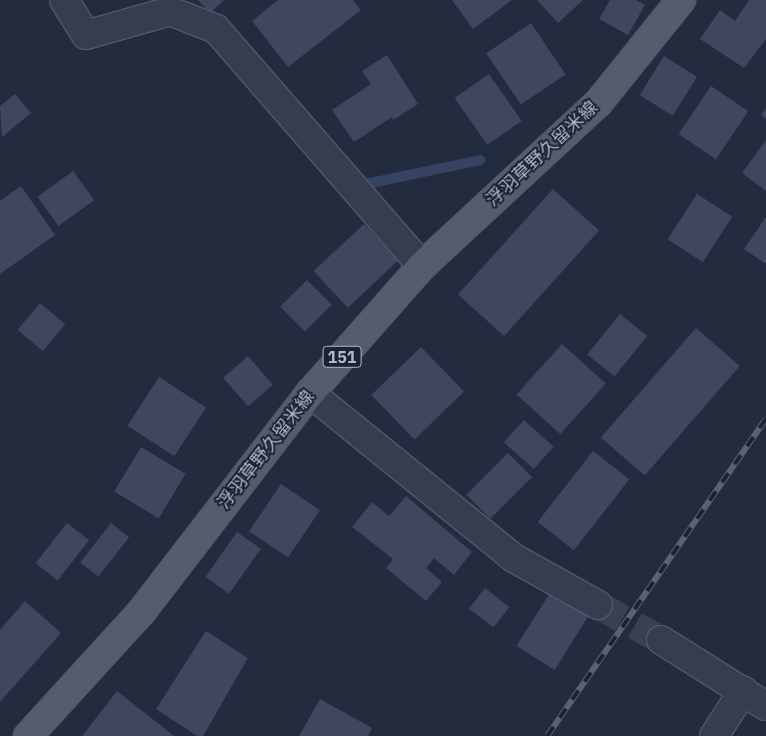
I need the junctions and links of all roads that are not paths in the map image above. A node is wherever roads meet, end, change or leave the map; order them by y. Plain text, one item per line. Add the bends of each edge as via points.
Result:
1 (64, 0) edge
2 (681, 0) edge
3 (422, 266) junction
4 (310, 393) junction
5 (598, 605) tunnel mouth
6 (661, 640) tunnel mouth
7 (743, 691) junction
8 (766, 706) edge
9 (28, 736) edge
10 (714, 736) edge

1 - 3 street via 86,35 170,11 216,29
2 - 3 main road, 浮羽草野久留米線 / 151 via 599,102
3 - 4 main road, 浮羽草野久留米線 / 151
4 - 5 street via 514,558
4 - 9 main road, 浮羽草野久留米線 / 151 via 142,611
6 - 7 street
7 - 8 street
7 - 10 street

